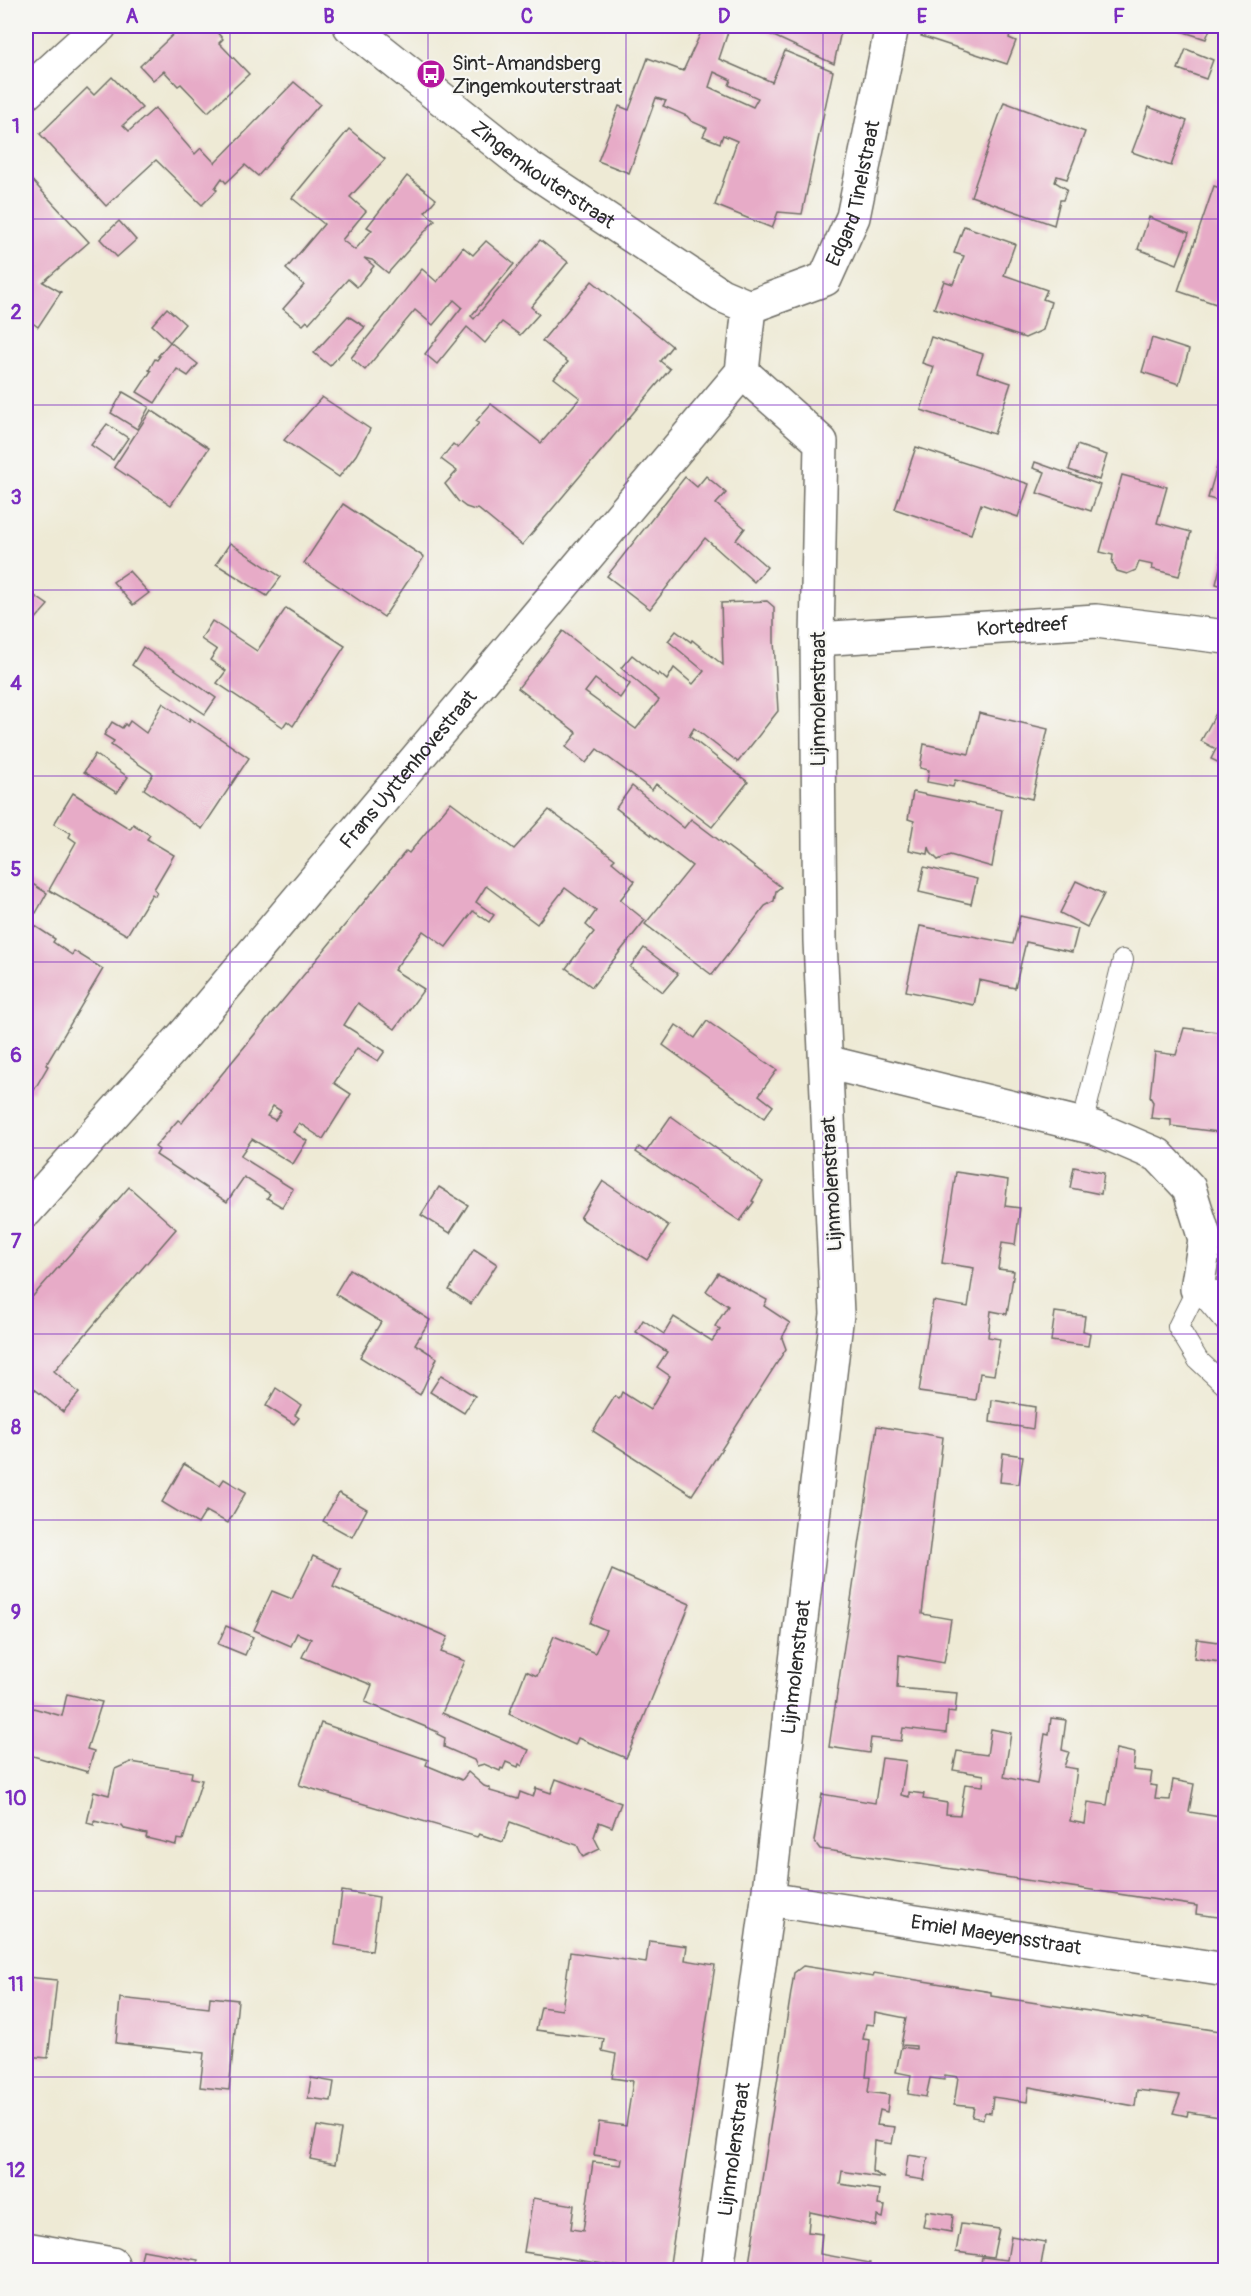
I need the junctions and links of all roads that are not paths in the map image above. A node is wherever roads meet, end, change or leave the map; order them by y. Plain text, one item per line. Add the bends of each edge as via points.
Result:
1 (100, 26) edge
2 (350, 26) edge
3 (892, 26) edge
4 (26, 93) edge
5 (749, 307) junction
6 (742, 372) junction
7 (1226, 637) edge
8 (817, 639) junction
9 (1123, 960) dead end
10 (826, 1062) junction
11 (1082, 1125) junction
12 (26, 1211) edge
13 (1211, 1290) edge
14 (1226, 1323) edge
15 (1226, 1386) edge
16 (768, 1899) junction
17 (1226, 1970) edge
18 (26, 2249) edge
19 (111, 2271) edge
20 (717, 2271) edge

1 - 4 street
2 - 5 street, Zingemkouterstraat via 525,165 721,295
3 - 5 street, Edgard Tinelstraat via 853,217 825,279
5 - 6 street
6 - 8 street, Lijnmolenstraat via 821,442
6 - 12 street, Frans Uyttenhovestraat via 186,1033
7 - 8 street, Kortedreef via 1096,621
8 - 10 street, Lijnmolenstraat via 820,941
9 - 11 lane
10 - 11 street
10 - 16 street, Lijnmolenstraat via 837,1314
11 - 13 street via 1158,1155 1189,1188 1205,1239
13 - 14 lane
13 - 15 lane via 1178,1327 1198,1360
16 - 17 street, Emiel Maeyensstraat
16 - 20 street, Lijnmolenstraat
18 - 19 street via 112,2264

